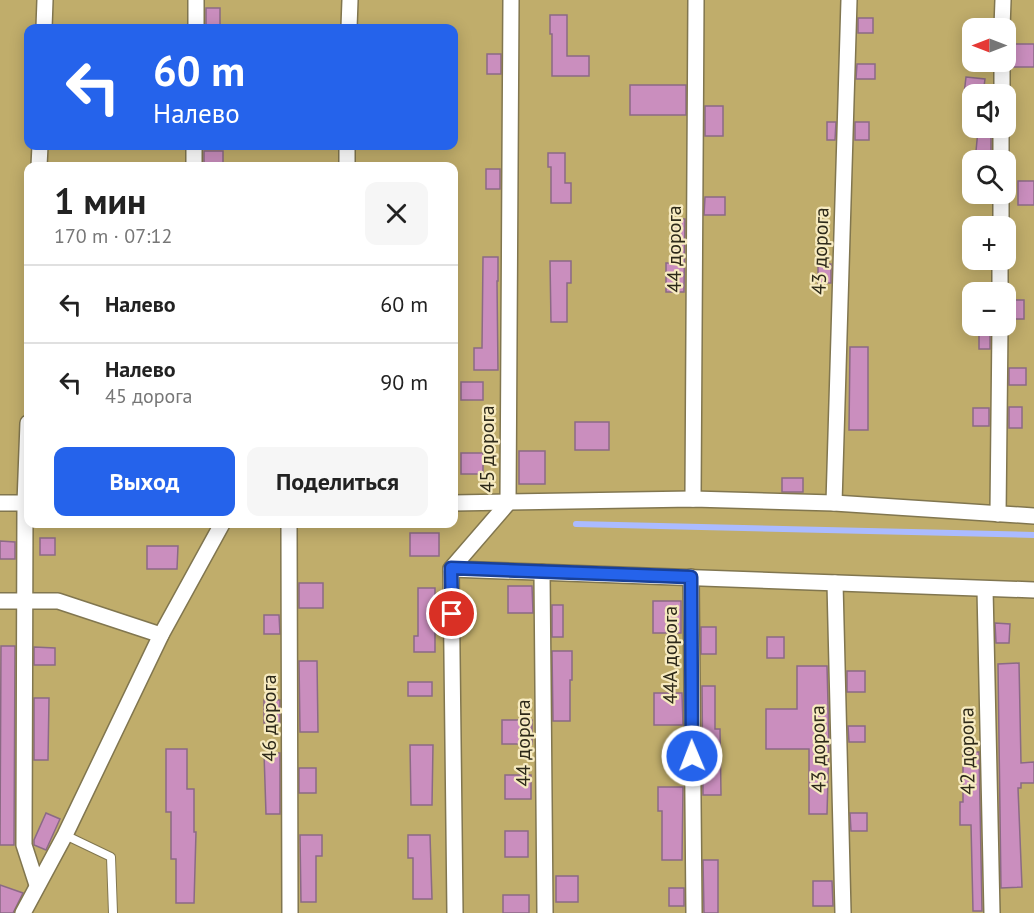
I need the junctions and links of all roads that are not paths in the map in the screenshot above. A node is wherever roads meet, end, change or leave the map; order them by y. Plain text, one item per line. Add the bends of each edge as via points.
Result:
1 (45, 0) edge
2 (196, 0) edge
3 (350, 0) edge
4 (511, 0) edge
5 (696, 0) edge
6 (849, 0) edge
7 (1003, 0) edge
8 (1002, 18) edge
9 (44, 24) edge
10 (196, 24) edge
11 (349, 24) edge
12 (1000, 336) edge
13 (693, 499) junction
14 (0, 503) edge
15 (24, 503) edge
16 (458, 503) edge
17 (507, 503) junction
18 (834, 503) junction
19 (998, 514) junction
20 (1034, 516) edge
21 (26, 528) edge
22 (220, 528) edge
23 (289, 528) edge
24 (451, 568) junction
25 (542, 572) junction
26 (691, 577) junction
27 (835, 583) junction
28 (985, 589) junction
29 (1034, 590) edge
30 (0, 601) edge
31 (25, 601) junction
32 (161, 635) junction
33 (65, 835) junction
34 (37, 885) junction
35 (23, 913) edge
36 (113, 913) edge
37 (290, 913) edge
38 (455, 913) edge
39 (545, 913) edge
40 (694, 913) edge
41 (843, 913) edge
42 (992, 913) edge

1 - 9 street
2 - 10 street
3 - 11 street
4 - 17 street, 45 дорога
5 - 13 street, 44 дорога
6 - 18 street, 43 дорога
7 - 8 street
12 - 19 street
13 - 17 street
13 - 18 street
14 - 15 street
16 - 17 street
17 - 24 street, 45 дорога
18 - 19 street
19 - 20 street
21 - 31 street
22 - 32 street
23 - 37 street, 46 дорога
24 - 25 street
24 - 38 street
25 - 26 street
25 - 39 street, 44 дорога
26 - 27 street
26 - 40 street, 44А дорога
27 - 28 street
27 - 41 street, 43 дорога
28 - 29 street
28 - 42 street, 42 дорога
30 - 31 street
31 - 32 street via 58,601
31 - 34 street via 24,846
32 - 33 street
33 - 34 street
33 - 36 lane via 111,857
34 - 35 street

